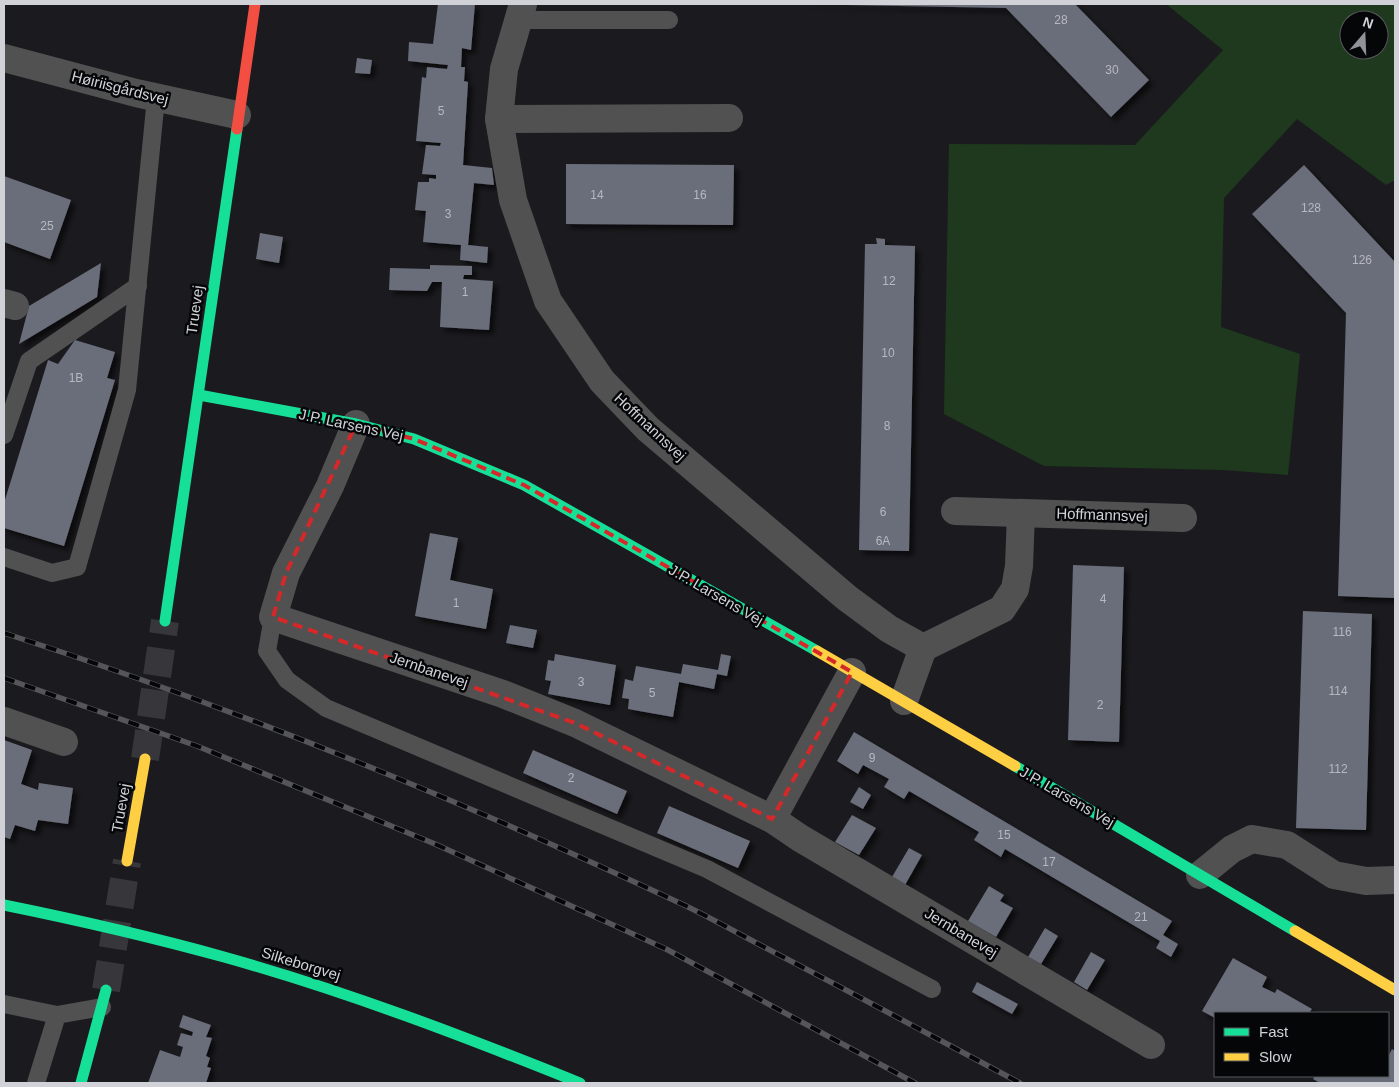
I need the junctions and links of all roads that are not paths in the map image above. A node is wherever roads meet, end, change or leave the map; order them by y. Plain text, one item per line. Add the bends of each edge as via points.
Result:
1 (255, 4) edge
2 (520, 12) edge
3 (669, 20) dead end
4 (4, 58) edge
5 (156, 98) junction
6 (237, 115) junction
7 (729, 118) dead end
8 (499, 119) junction
9 (138, 286) junction
10 (199, 395) junction
11 (356, 424) junction
12 (4, 435) edge
13 (955, 511) dead end
14 (1021, 513) junction
15 (1183, 518) dead end
16 (4, 557) edge
17 (273, 617) junction
18 (165, 620) tunnel mouth
19 (923, 648) junction
20 (852, 672) junction
21 (904, 701) junction
22 (4, 721) edge
23 (64, 742) dead end
24 (145, 759) tunnel mouth
25 (772, 819) junction
26 (127, 861) tunnel mouth
27 (1200, 875) junction
28 (1395, 880) edge
29 (4, 905) edge
30 (932, 989) dead end
31 (106, 990) tunnel mouth
32 (1395, 990) edge
33 (4, 1004) edge
34 (102, 1007) junction
35 (57, 1015) junction
36 (1150, 1045) dead end
37 (36, 1083) edge
38 (81, 1083) edge
39 (580, 1083) edge

1 - 6 street, Truevej
2 - 3 lane
2 - 8 street, Hoffmannsvej via 504,69
4 - 5 street, Høiriisgårdsvej
5 - 6 street, Høiriisgårdsvej
5 - 9 lane
6 - 10 street, Truevej
7 - 8 street
8 - 19 street, Hoffmannsvej via 513,200 548,301 602,381 648,429 846,598 889,629
9 - 12 lane via 29,361
9 - 16 lane via 127,390 77,567 52,573
10 - 11 street, J.P. Larsens Vej
10 - 18 street, Truevej
11 - 17 street via 330,486 286,573
11 - 20 street, J.P. Larsens Vej via 414,439 524,485
13 - 14 street, Hoffmannsvej
14 - 15 street, Hoffmannsvej
14 - 19 street via 1015,589 1002,609
17 - 25 street, Jernbanevej via 503,694 574,723
17 - 30 lane via 267,651 287,680 326,708 707,868
19 - 21 street
20 - 21 street, J.P. Larsens Vej
20 - 25 street
21 - 27 street, J.P. Larsens Vej
22 - 23 street
24 - 26 street, Truevej
25 - 36 street, Jernbanevej
27 - 28 street via 1232,849 1252,839 1287,846 1334,875 1366,881
27 - 32 street, J.P. Larsens Vej
29 - 39 street, Silkeborgvej via 201,950 327,987 436,1025
31 - 34 street
33 - 35 lane
34 - 35 lane
34 - 38 street
35 - 37 lane

